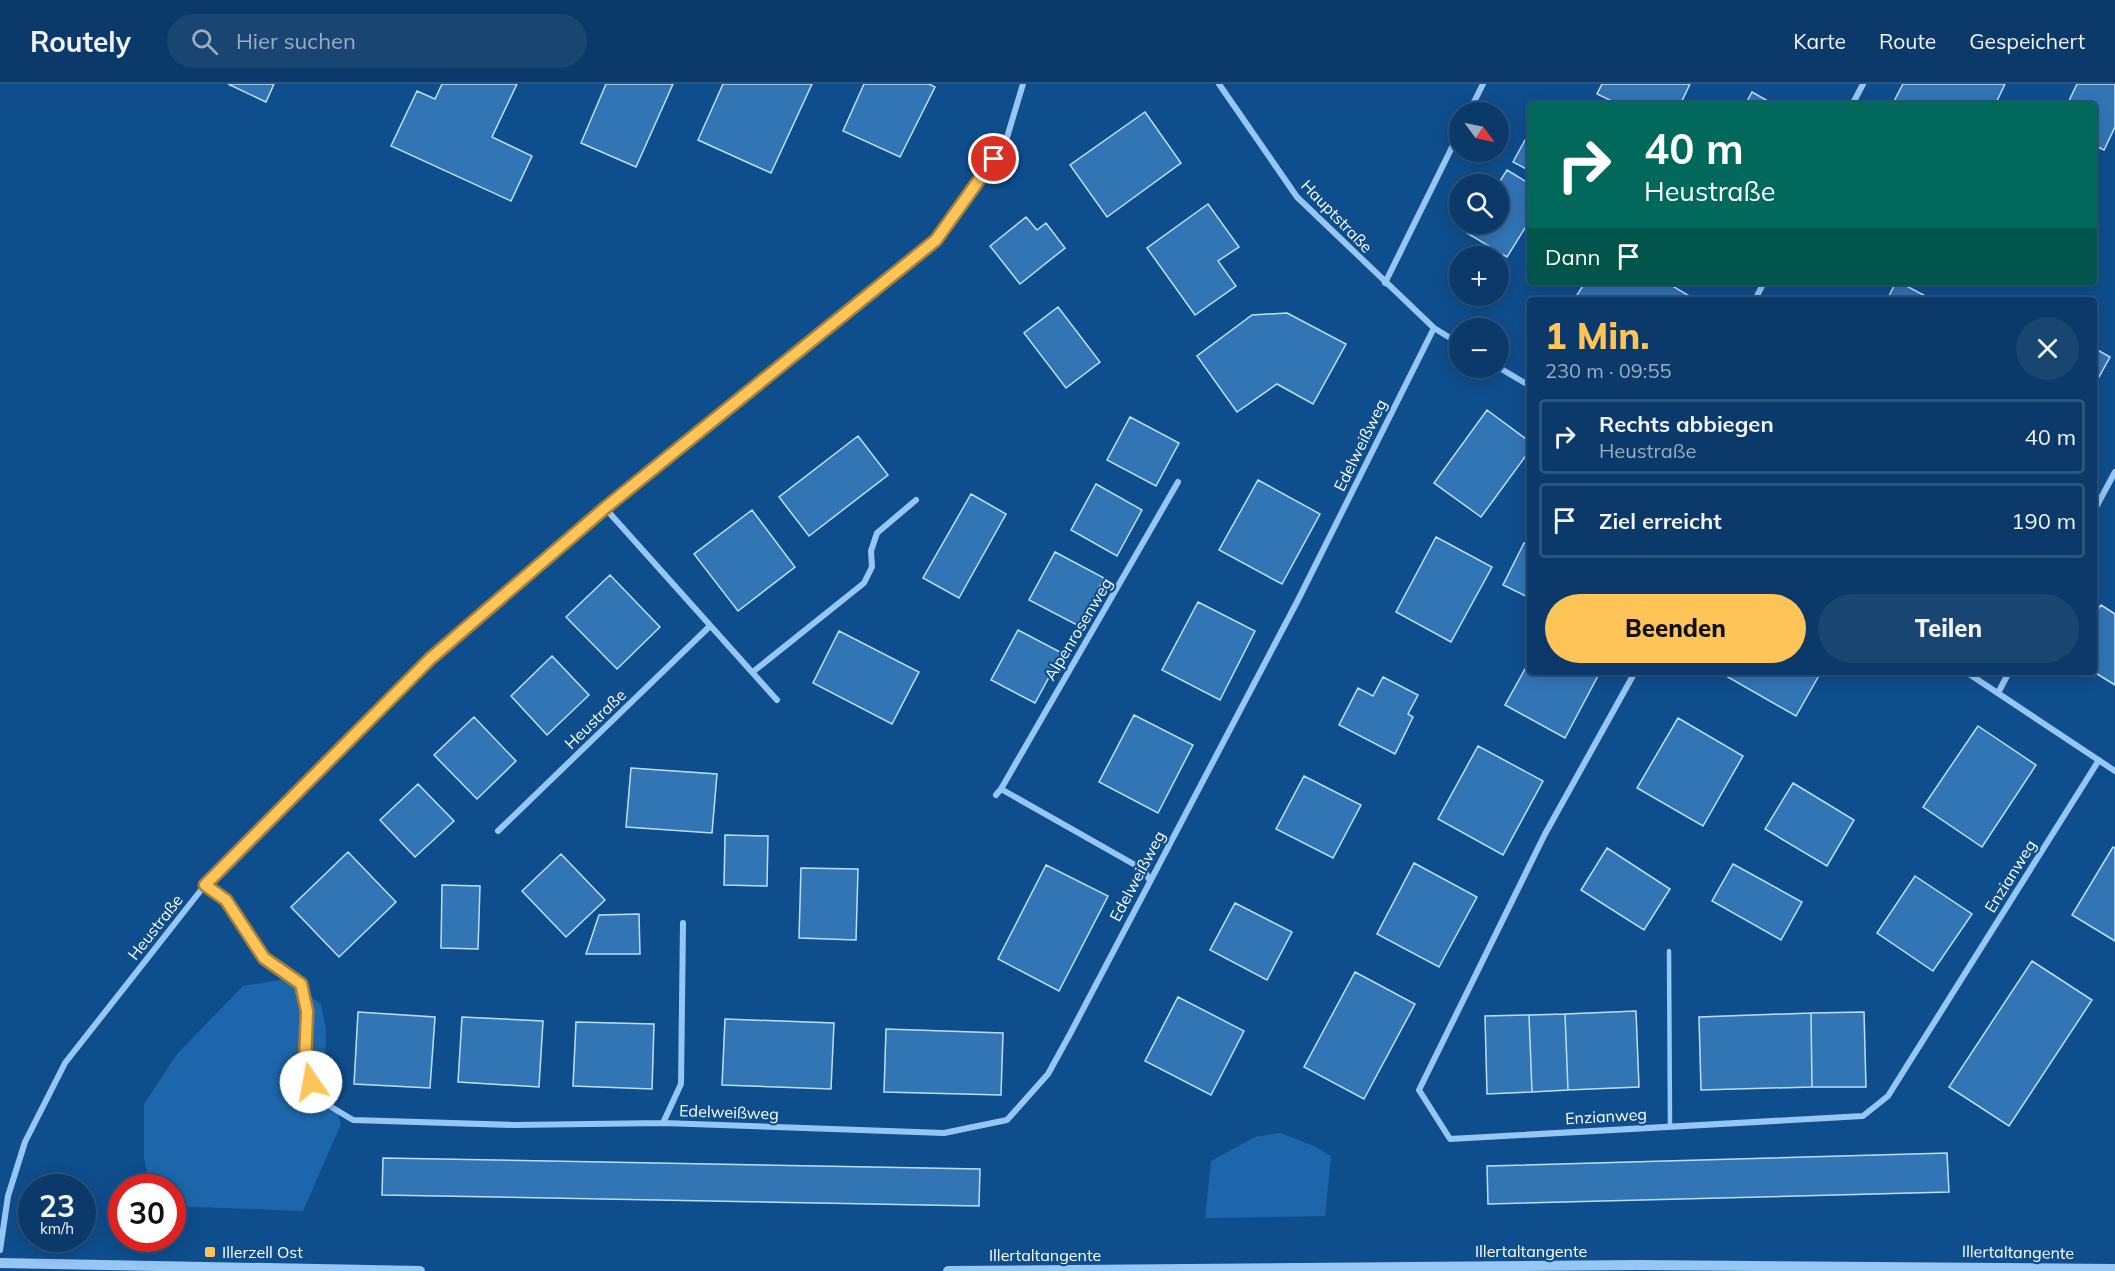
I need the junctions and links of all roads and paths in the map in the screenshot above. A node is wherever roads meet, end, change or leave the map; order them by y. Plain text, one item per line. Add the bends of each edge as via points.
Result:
1 (1023, 84) edge
2 (1219, 84) edge
3 (1483, 84) edge
4 (1863, 84) edge
5 (1474, 102) edge
6 (1854, 102) edge
7 (1449, 153) edge
8 (1385, 283) junction
9 (1434, 328) junction
10 (1449, 337) edge
11 (1509, 374) edge
12 (1527, 384) edge
13 (2115, 472) edge
14 (1178, 482) dead end
15 (916, 500) dead end
16 (2097, 505) edge
17 (605, 508) junction
18 (710, 626) junction
19 (754, 671) junction
20 (1633, 675) edge
21 (1971, 675) edge
22 (2007, 675) edge
23 (1998, 693) junction
24 (777, 700) dead end
25 (2099, 760) junction
26 (2115, 771) edge
27 (1001, 789) junction
28 (996, 795) dead end
29 (498, 831) dead end
30 (1150, 881) junction
31 (205, 885) junction
32 (683, 923) dead end
33 (1669, 951) dead end
34 (663, 1123) junction
35 (1670, 1126) junction
36 (0, 1250) edge
37 (0, 1263) edge
38 (2115, 1269) edge
39 (420, 1271) edge
40 (948, 1271) edge

1 - 17 street, Heustraße via 1005,144 936,240
2 - 8 street, Hauptstraße via 1297,197
3 - 5 street
4 - 6 street
7 - 8 street
8 - 9 street, Hauptstraße
9 - 10 street, Hauptstraße
9 - 30 street, Edelweißweg via 1299,600
11 - 12 street
13 - 16 street
14 - 27 street, Alpenrosenweg
15 - 19 street via 877,533 871,551 872,567 864,583
17 - 18 street
17 - 31 street, Heustraße via 430,659
18 - 19 street
18 - 29 street, Heustraße
19 - 24 street
20 - 35 street, Enzianweg via 1545,834 1419,1090 1450,1139
21 - 23 street
22 - 23 street
23 - 25 street
25 - 26 street
25 - 35 street, Enzianweg via 1888,1096 1863,1116
27 - 28 street, Alpenrosenweg
27 - 30 street via 1144,870
30 - 34 street, Edelweißweg via 1048,1074 1007,1120 944,1133
31 - 34 street, Edelweißweg via 226,900 264,958 301,984 307,1011 305,1064 318,1099 353,1120 514,1125
31 - 36 street, Heustraße via 65,1063 25,1142 8,1196
32 - 34 street, Edelweißweg via 681,1084
33 - 35 lane
37 - 39 street
38 - 40 street, Illertaltangente via 1638,1265

